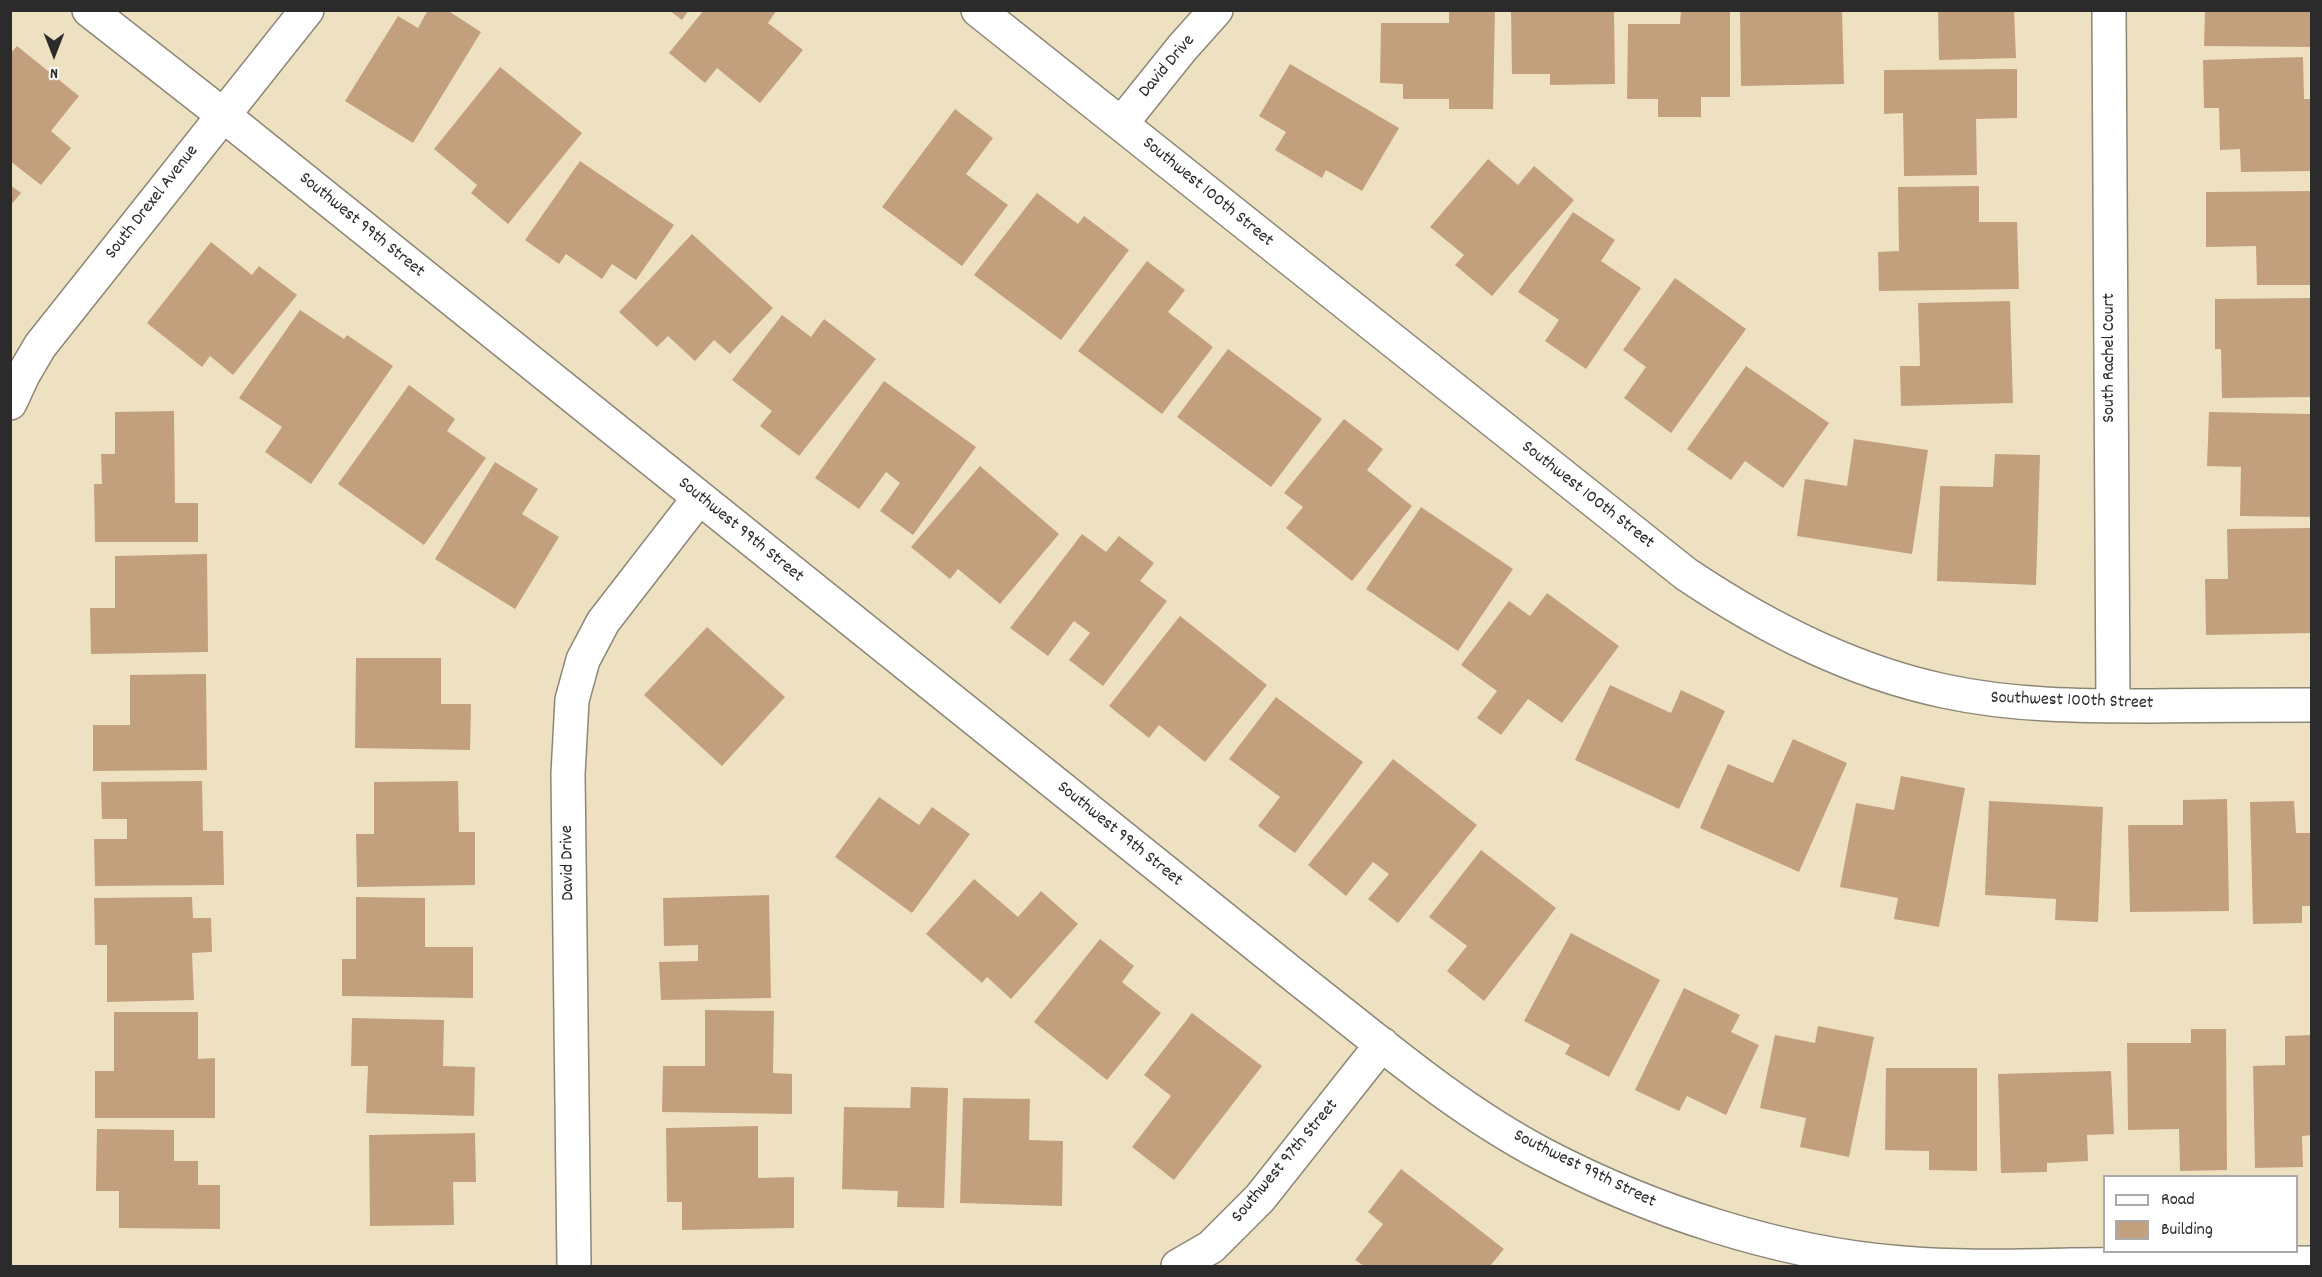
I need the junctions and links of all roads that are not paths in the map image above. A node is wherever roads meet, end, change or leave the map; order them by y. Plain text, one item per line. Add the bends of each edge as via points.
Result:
1 (89, 10) edge
2 (306, 10) edge
3 (978, 10) edge
4 (1216, 10) edge
5 (2109, 10) edge
6 (223, 115) junction
7 (1121, 124) junction
8 (10, 403) edge
9 (699, 498) junction
10 (2312, 705) edge
11 (2113, 706) junction
12 (1382, 1044) junction
13 (2312, 1263) edge
14 (574, 1266) edge
15 (1178, 1266) edge

1 - 6 street, Southwest 99th Street
2 - 6 street, South Drexel Avenue
3 - 7 street, Southwest 100th Street
4 - 7 street, David Drive
5 - 11 street, South Rachel Court
6 - 8 street, South Drexel Avenue via 40,346
6 - 9 street, Southwest 99th Street
7 - 11 street, Southwest 100th Street via 1556,472 1686,574 1731,604 1820,651 1944,691 2030,703
9 - 12 street, Southwest 99th Street
9 - 14 street, David Drive via 603,622 583,660 572,700 568,774
10 - 11 street, Southwest 100th Street
12 - 13 street, Southwest 99th Street via 1450,1096 1542,1154 1682,1216 1751,1235 1854,1257 1912,1264
12 - 15 street, Southwest 97th Street via 1260,1198 1210,1247

